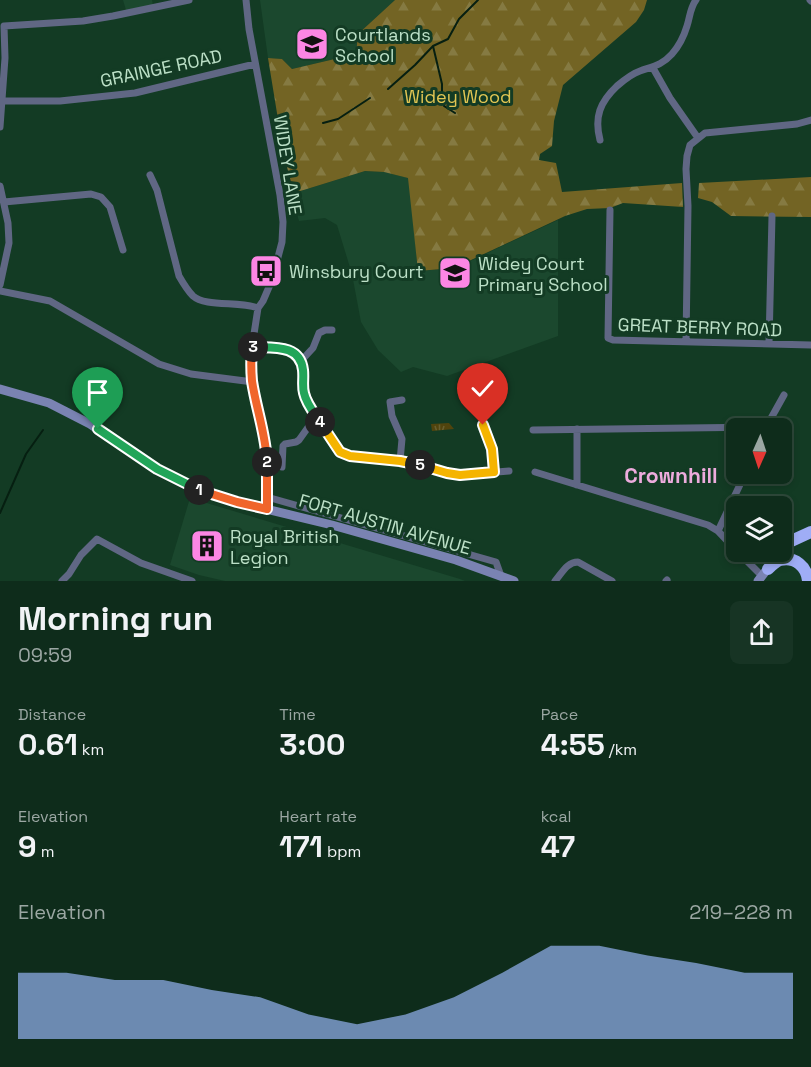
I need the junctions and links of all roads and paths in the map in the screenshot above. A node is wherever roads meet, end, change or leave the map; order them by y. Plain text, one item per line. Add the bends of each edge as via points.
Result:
1 (189, 0) edge
2 (246, 0) edge
3 (696, 0) edge
4 (165, 3) edge
5 (255, 64) junction
6 (653, 68) junction
7 (2, 101) junction
8 (811, 120) edge
9 (0, 127) edge
10 (698, 138) junction
11 (600, 140) dead end
12 (150, 174) dead end
13 (0, 186) edge
14 (4, 202) junction
15 (610, 210) dead end
16 (772, 216) dead end
17 (123, 250) dead end
18 (0, 285) edge
19 (0, 291) edge
20 (258, 308) junction
21 (314, 325) dead end
22 (332, 330) dead end
23 (319, 333) junction
24 (686, 342) junction
25 (769, 344) junction
26 (811, 345) edge
27 (252, 347) junction
28 (301, 361) junction
29 (253, 382) junction
30 (0, 388) edge
31 (784, 395) dead end
32 (402, 400) dead end
33 (771, 418) edge
34 (318, 419) junction
35 (483, 425) dead end
36 (726, 428) edge
37 (533, 429) dead end
38 (577, 429) junction
39 (400, 461) junction
40 (282, 467) dead end
41 (510, 471) dead end
42 (494, 472) junction
43 (535, 472) dead end
44 (739, 484) edge
45 (577, 485) junction
46 (267, 497) junction
47 (267, 509) junction
48 (718, 531) junction
49 (811, 532) edge
50 (726, 539) edge
51 (792, 541) edge
52 (749, 562) edge
53 (763, 574) edge
54 (501, 576) junction
55 (187, 580) edge
56 (62, 581) edge
57 (514, 581) edge
58 (555, 581) edge
59 (612, 581) edge
60 (808, 581) edge

1 - 4 street
2 - 5 street, WIDEY LANE
3 - 6 street via 682,40 673,53
4 - 7 street via 83,21 4,26
5 - 7 street, GRAINGE ROAD via 135,93 60,101
5 - 20 street, WIDEY LANE via 283,222 272,280
6 - 10 street
6 - 11 street via 628,77 609,94 598,118
7 - 9 street
8 - 10 street via 705,133
10 - 24 street via 690,145 687,163
12 - 20 street via 184,287 198,300
13 - 14 street
14 - 17 street via 91,194 101,197 110,207
14 - 18 street via 9,243
15 - 24 street, GREAT BERRY ROAD via 608,338
16 - 25 street
19 - 29 street via 50,301 172,369
20 - 27 street, WIDEY LANE
21 - 23 street
22 - 23 street
23 - 28 street via 313,348
24 - 25 street, GREAT BERRY ROAD
25 - 26 street, GREAT BERRY ROAD
27 - 28 street via 287,349
27 - 29 street, WIDEY LANE
28 - 34 street via 305,399
29 - 46 street, WIDEY LANE via 266,444
30 - 47 main road, FORT AUSTIN AVENUE via 49,403 90,424 157,469 206,493
31 - 33 street
32 - 39 street via 390,402 402,439
34 - 39 street via 340,452
34 - 40 street via 299,440 285,444
35 - 42 street via 492,449
36 - 38 street
37 - 38 street
38 - 45 street
39 - 42 street via 460,475
41 - 42 street
43 - 45 street
44 - 48 street
45 - 48 street
46 - 47 street, WIDEY LANE
46 - 54 street, FORT AUSTIN AVENUE via 496,562
47 - 54 main road, FORT AUSTIN AVENUE
48 - 50 street
49 - 51 highway
52 - 53 street
53 - 60 highway via 780,560 791,559 802,565
54 - 57 main road, FORT AUSTIN AVENUE
55 - 56 street via 141,563 97,539
58 - 59 street via 568,565 578,562

